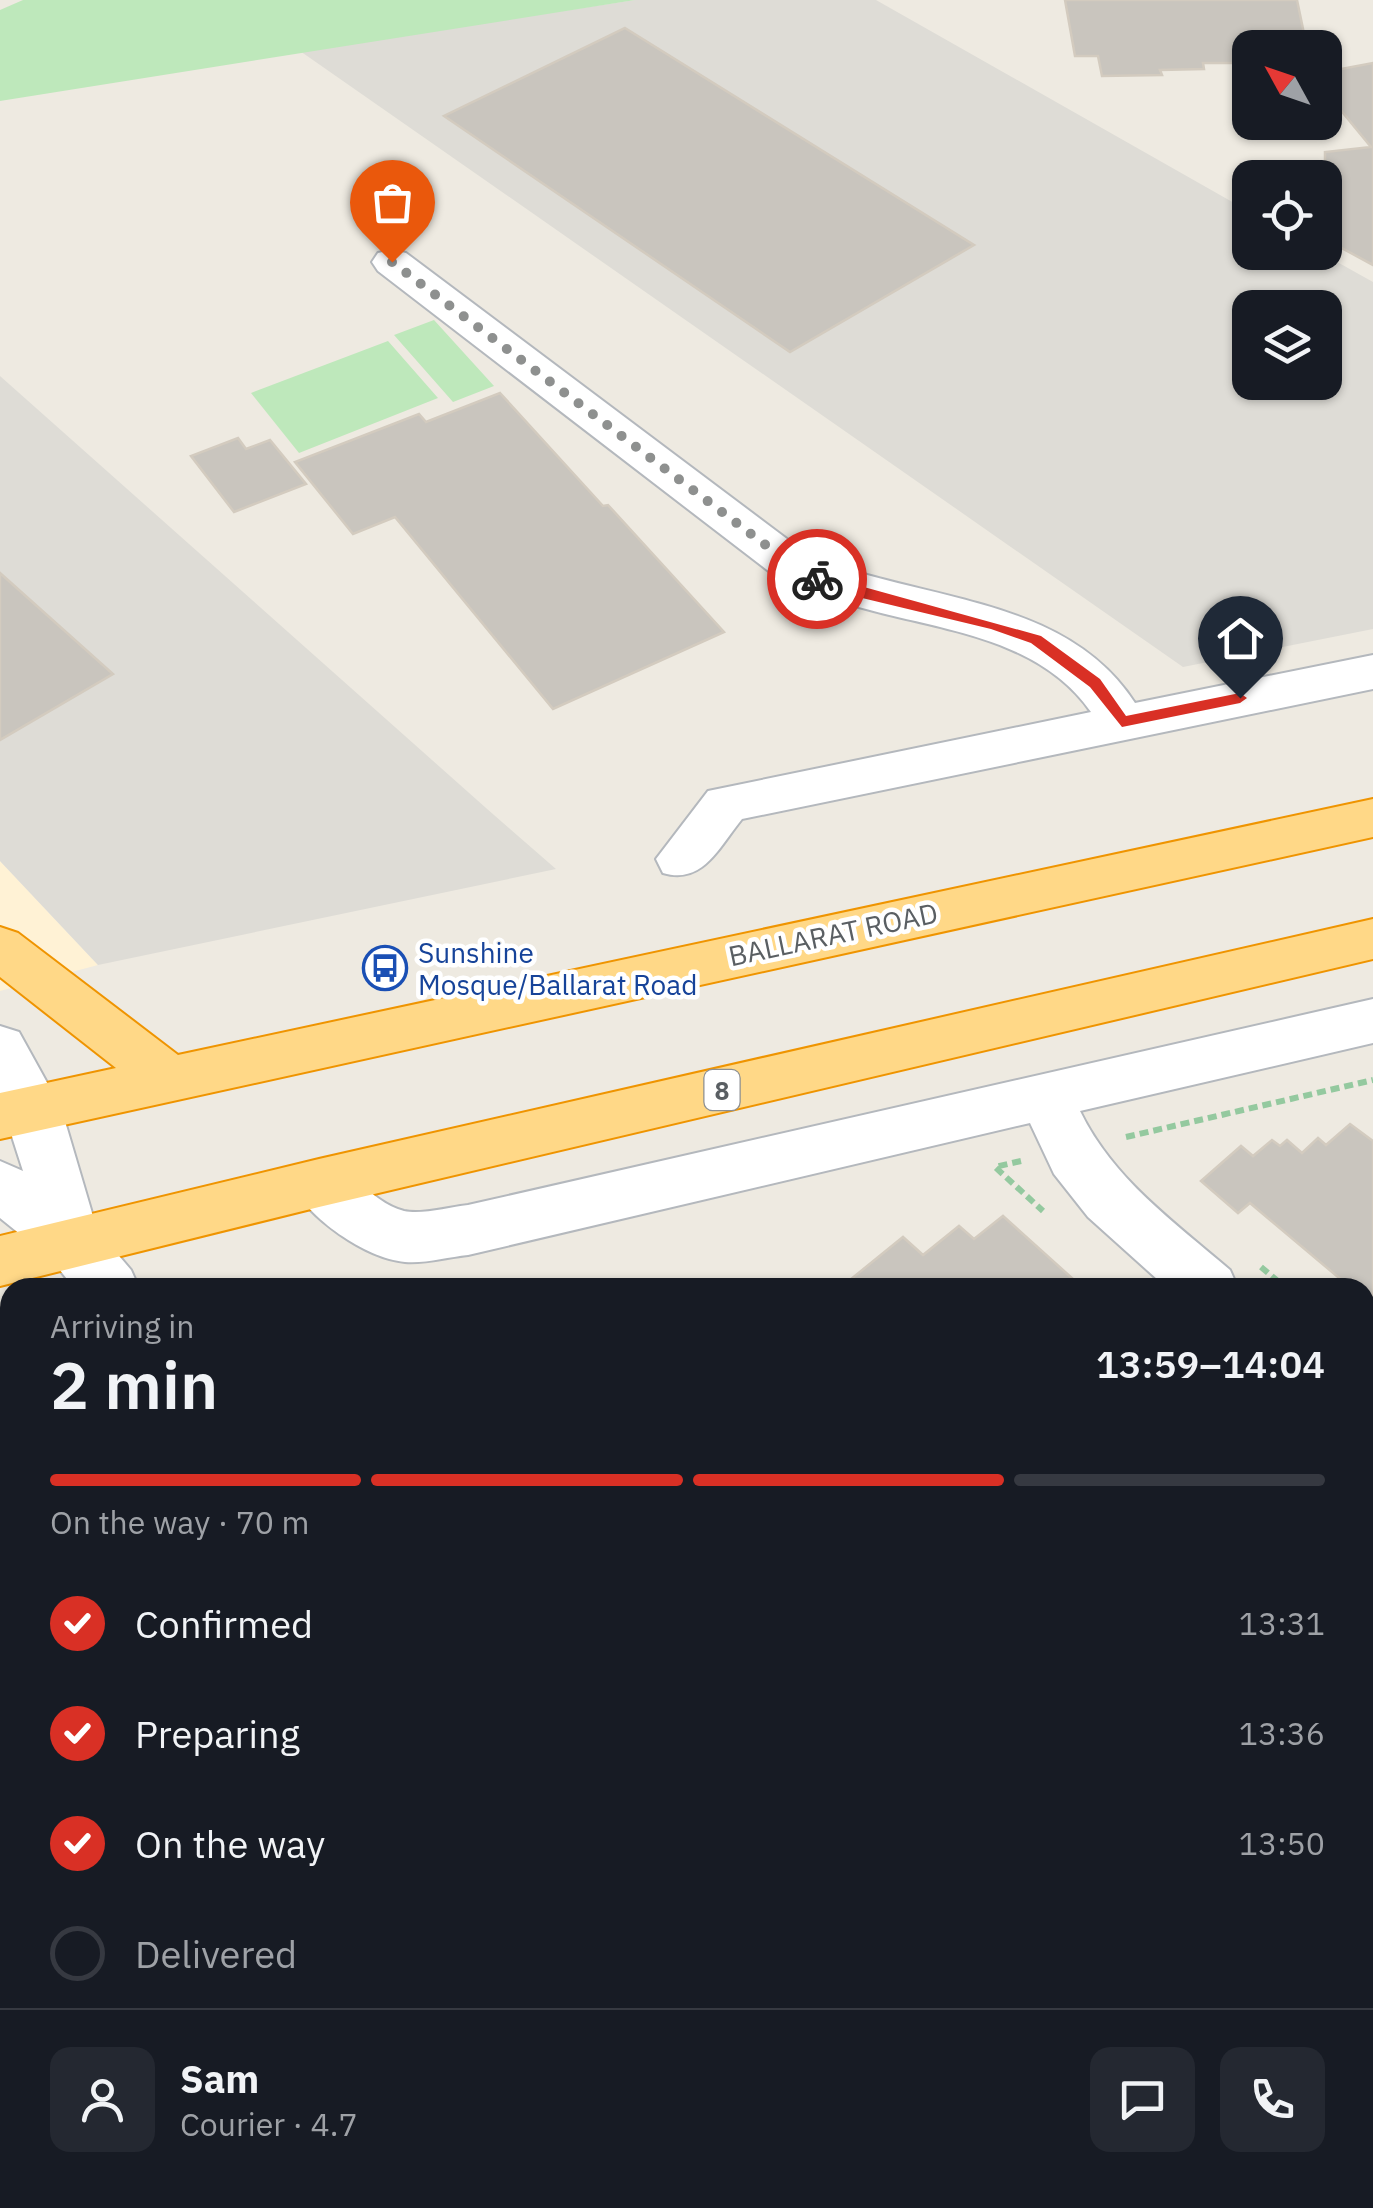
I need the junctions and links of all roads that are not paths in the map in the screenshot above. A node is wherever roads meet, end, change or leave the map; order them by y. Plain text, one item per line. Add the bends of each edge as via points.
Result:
1 (392, 262) dead end
2 (1373, 672) edge
3 (1122, 722) junction
4 (1373, 818) edge
5 (681, 859) dead end
6 (1373, 939) edge
7 (0, 948) edge
8 (1373, 1021) edge
9 (0, 1048) edge
10 (168, 1078) junction
11 (1046, 1097) junction
12 (16, 1112) edge
13 (319, 1183) junction
14 (0, 1185) edge
15 (72, 1242) junction
16 (0, 1261) edge
17 (102, 1278) edge
18 (1198, 1278) edge

1 - 3 street via 792,565 838,588 1036,640 1095,683
2 - 3 street
3 - 5 street via 726,804
4 - 10 highway, BALLARAT ROAD
6 - 13 highway, 8
7 - 10 highway
8 - 11 street
9 - 12 street
10 - 12 highway, BALLARAT ROAD
11 - 13 street via 468,1230 404,1237 358,1217
11 - 18 street via 1070,1150 1108,1200
12 - 15 street
13 - 15 highway, 8
14 - 15 street
15 - 16 highway, 8
15 - 17 street

